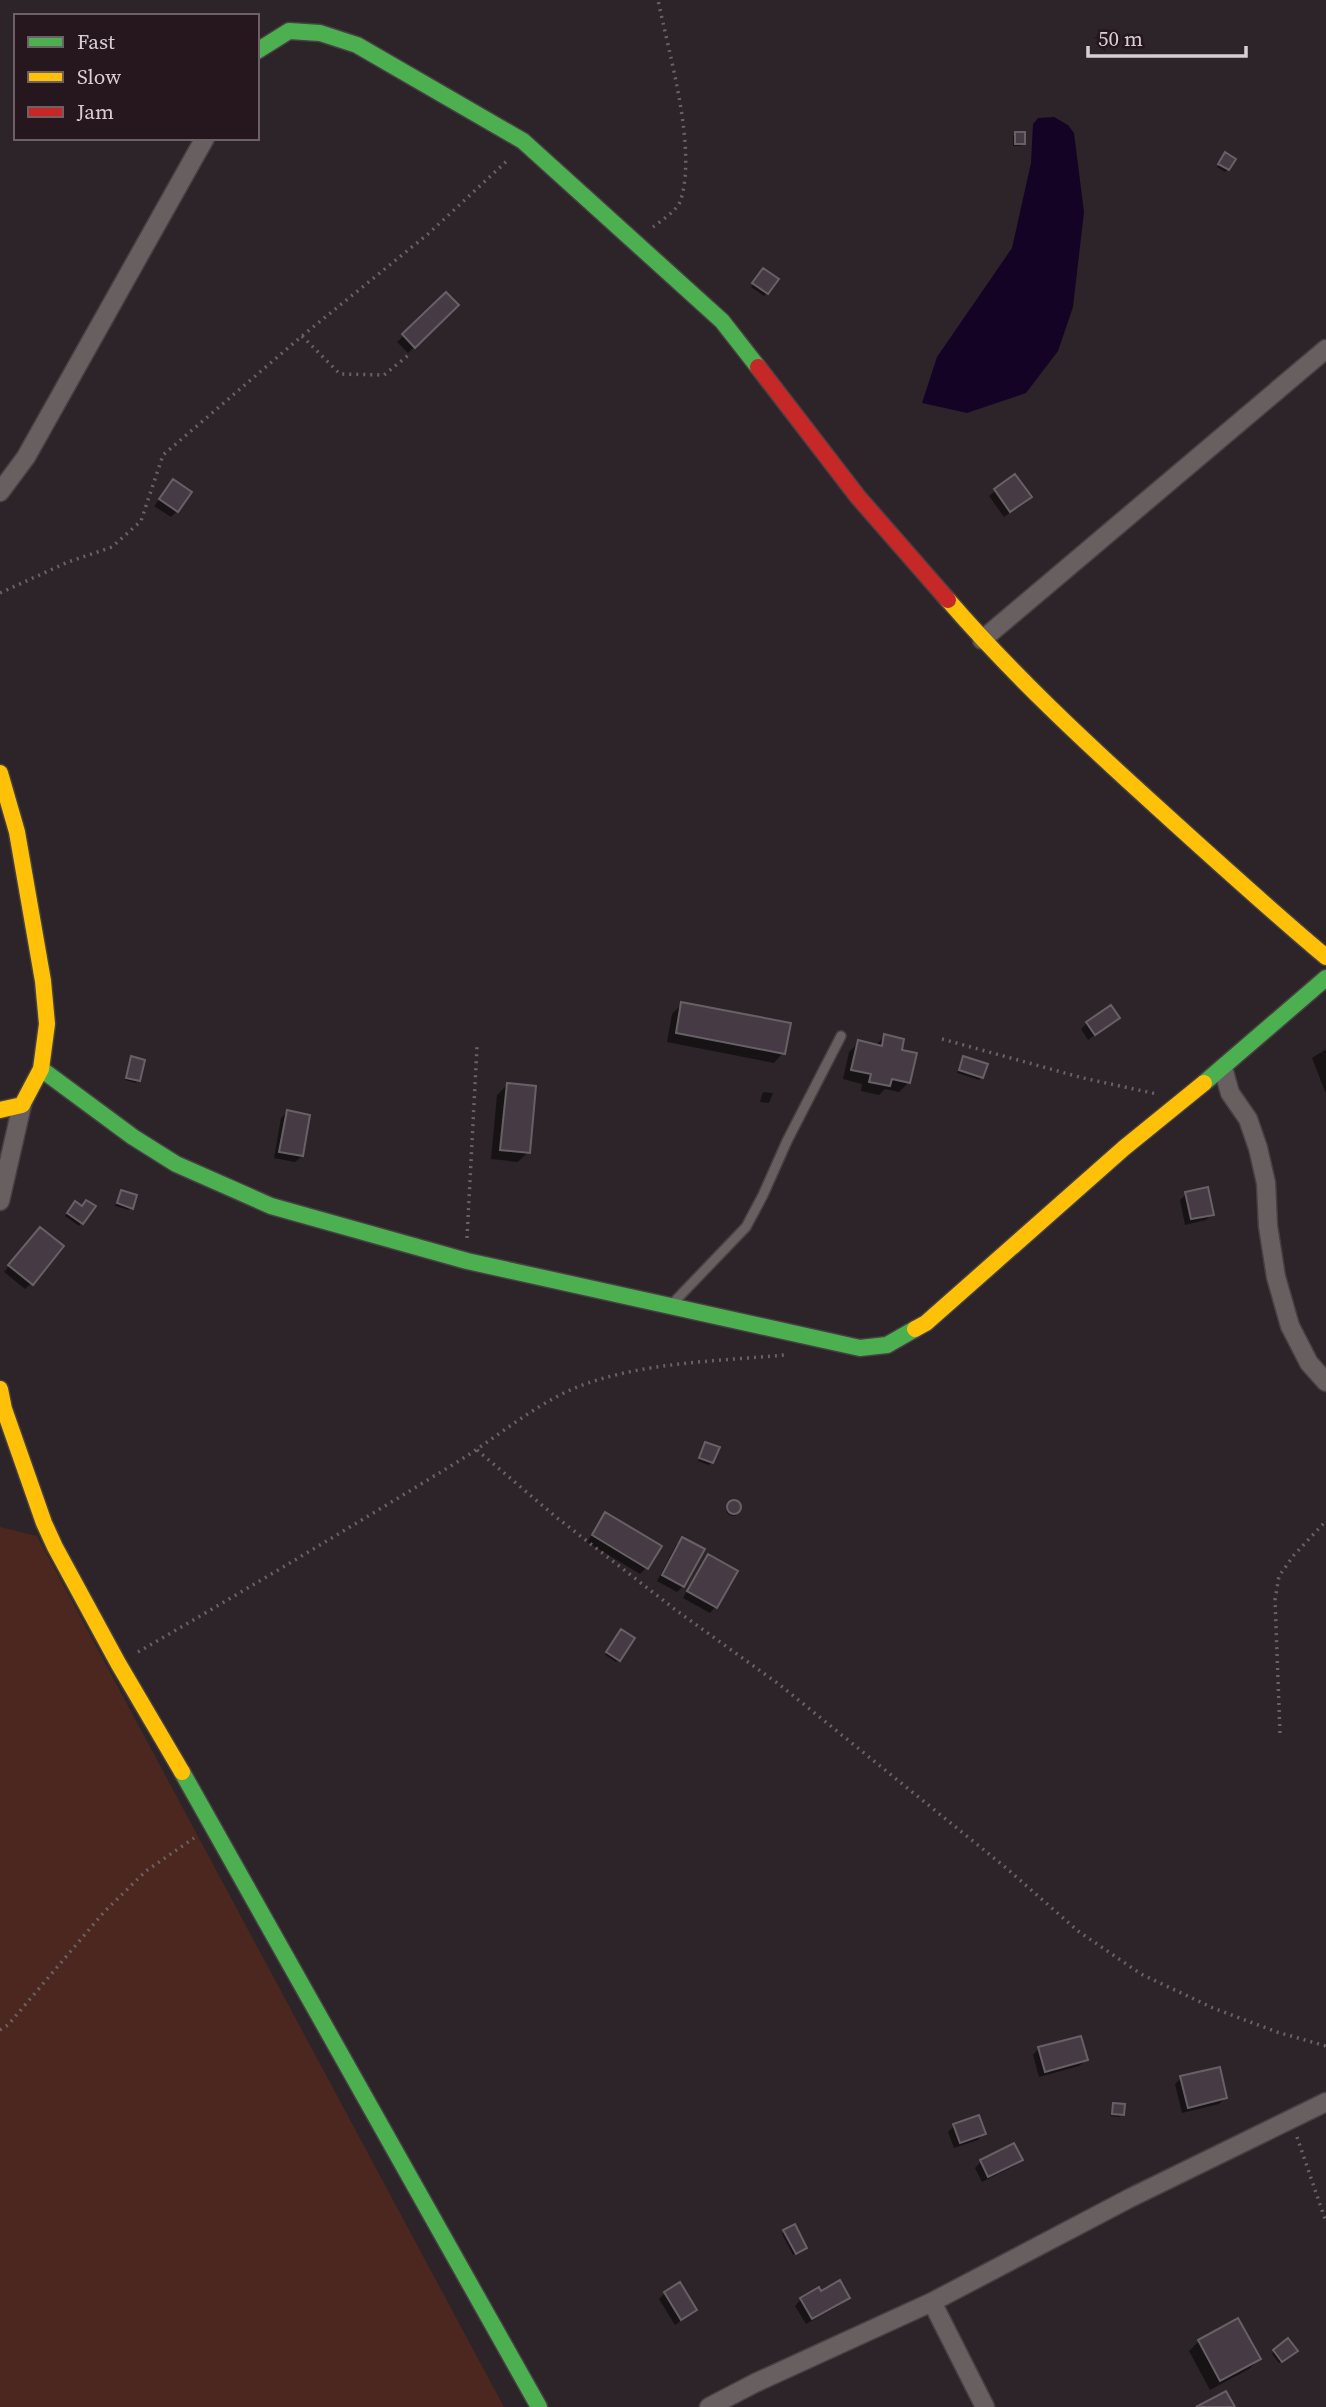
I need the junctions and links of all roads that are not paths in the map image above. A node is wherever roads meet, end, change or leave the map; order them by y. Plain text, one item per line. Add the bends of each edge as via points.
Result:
1 (259, 50) edge
2 (204, 140) edge
3 (1326, 349) edge
4 (0, 492) edge
5 (982, 640) junction
6 (0, 774) edge
7 (1326, 957) edge
8 (1326, 978) edge
9 (841, 1036) dead end
10 (1223, 1068) junction
11 (41, 1069) junction
12 (22, 1105) junction
13 (0, 1110) edge
14 (0, 1201) edge
15 (669, 1306) junction
16 (1326, 1382) edge
17 (0, 1390) edge
18 (1326, 2102) edge
19 (932, 2302) junction
20 (539, 2407) edge
21 (709, 2407) edge
22 (985, 2407) edge

1 - 5 street via 289,31 320,33 357,45 523,141 722,321 858,497
2 - 4 street via 26,457
3 - 5 street
5 - 7 street via 1066,725
6 - 11 street via 17,832 43,981 47,1024
8 - 10 street
9 - 15 lane via 746,1227
10 - 15 street via 1124,1148 926,1323 887,1345 860,1348
10 - 16 street via 1230,1093 1248,1119 1258,1148 1276,1277 1290,1326 1309,1363
11 - 12 street
11 - 15 street via 176,1164 271,1206 467,1261
12 - 13 street
12 - 14 street
17 - 20 street via 44,1524
18 - 19 street
19 - 21 street
19 - 22 street

